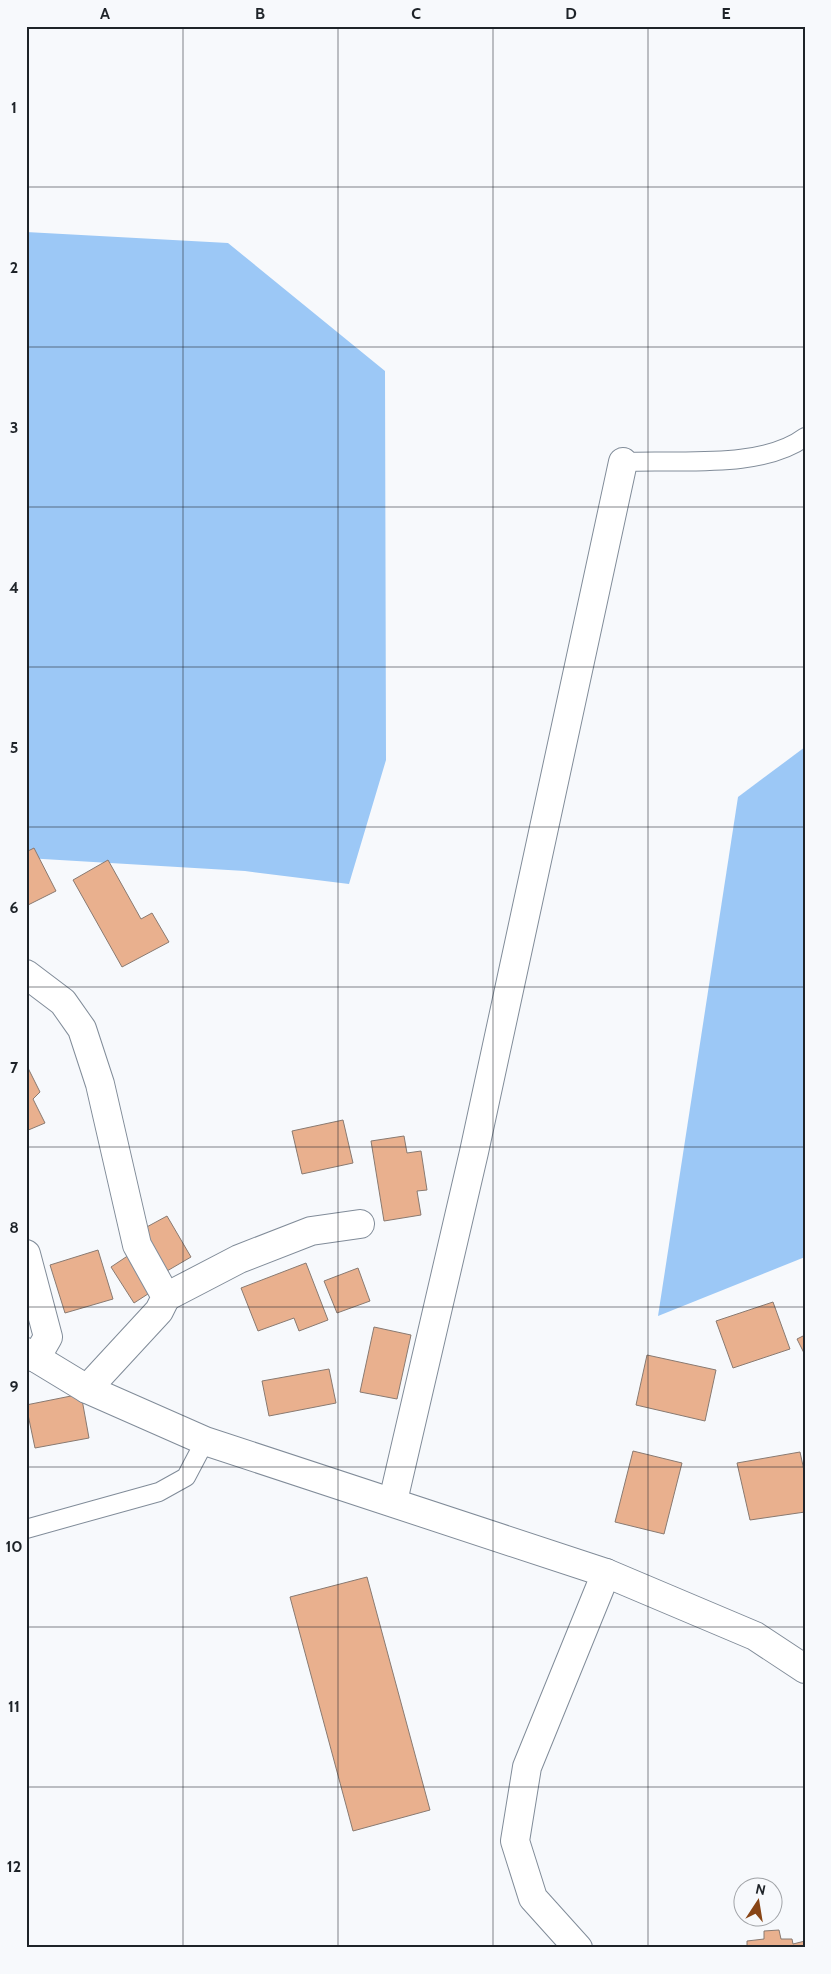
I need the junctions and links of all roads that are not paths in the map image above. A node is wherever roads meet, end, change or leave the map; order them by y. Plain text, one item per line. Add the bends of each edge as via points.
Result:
1 (805, 437) edge
2 (623, 462) joint
3 (26, 974) edge
4 (360, 1224) dead end
5 (26, 1254) edge
6 (166, 1297) junction
7 (31, 1355) edge
8 (87, 1389) junction
9 (205, 1441) junction
10 (393, 1501) junction
11 (26, 1529) edge
12 (606, 1572) junction
13 (805, 1669) edge
14 (578, 1948) edge

1 - 2 lane via 793,446 733,461
2 - 10 street via 474,1152
3 - 6 street via 63,1002 82,1029 100,1084 137,1245
4 - 6 street via 311,1231 239,1259
5 - 7 street via 48,1337
6 - 8 street via 159,1311
7 - 8 street
8 - 9 street
9 - 10 street
9 - 11 lane via 186,1477 159,1492
10 - 12 street
12 - 13 street via 754,1636
12 - 14 street via 527,1768 515,1841 533,1898

